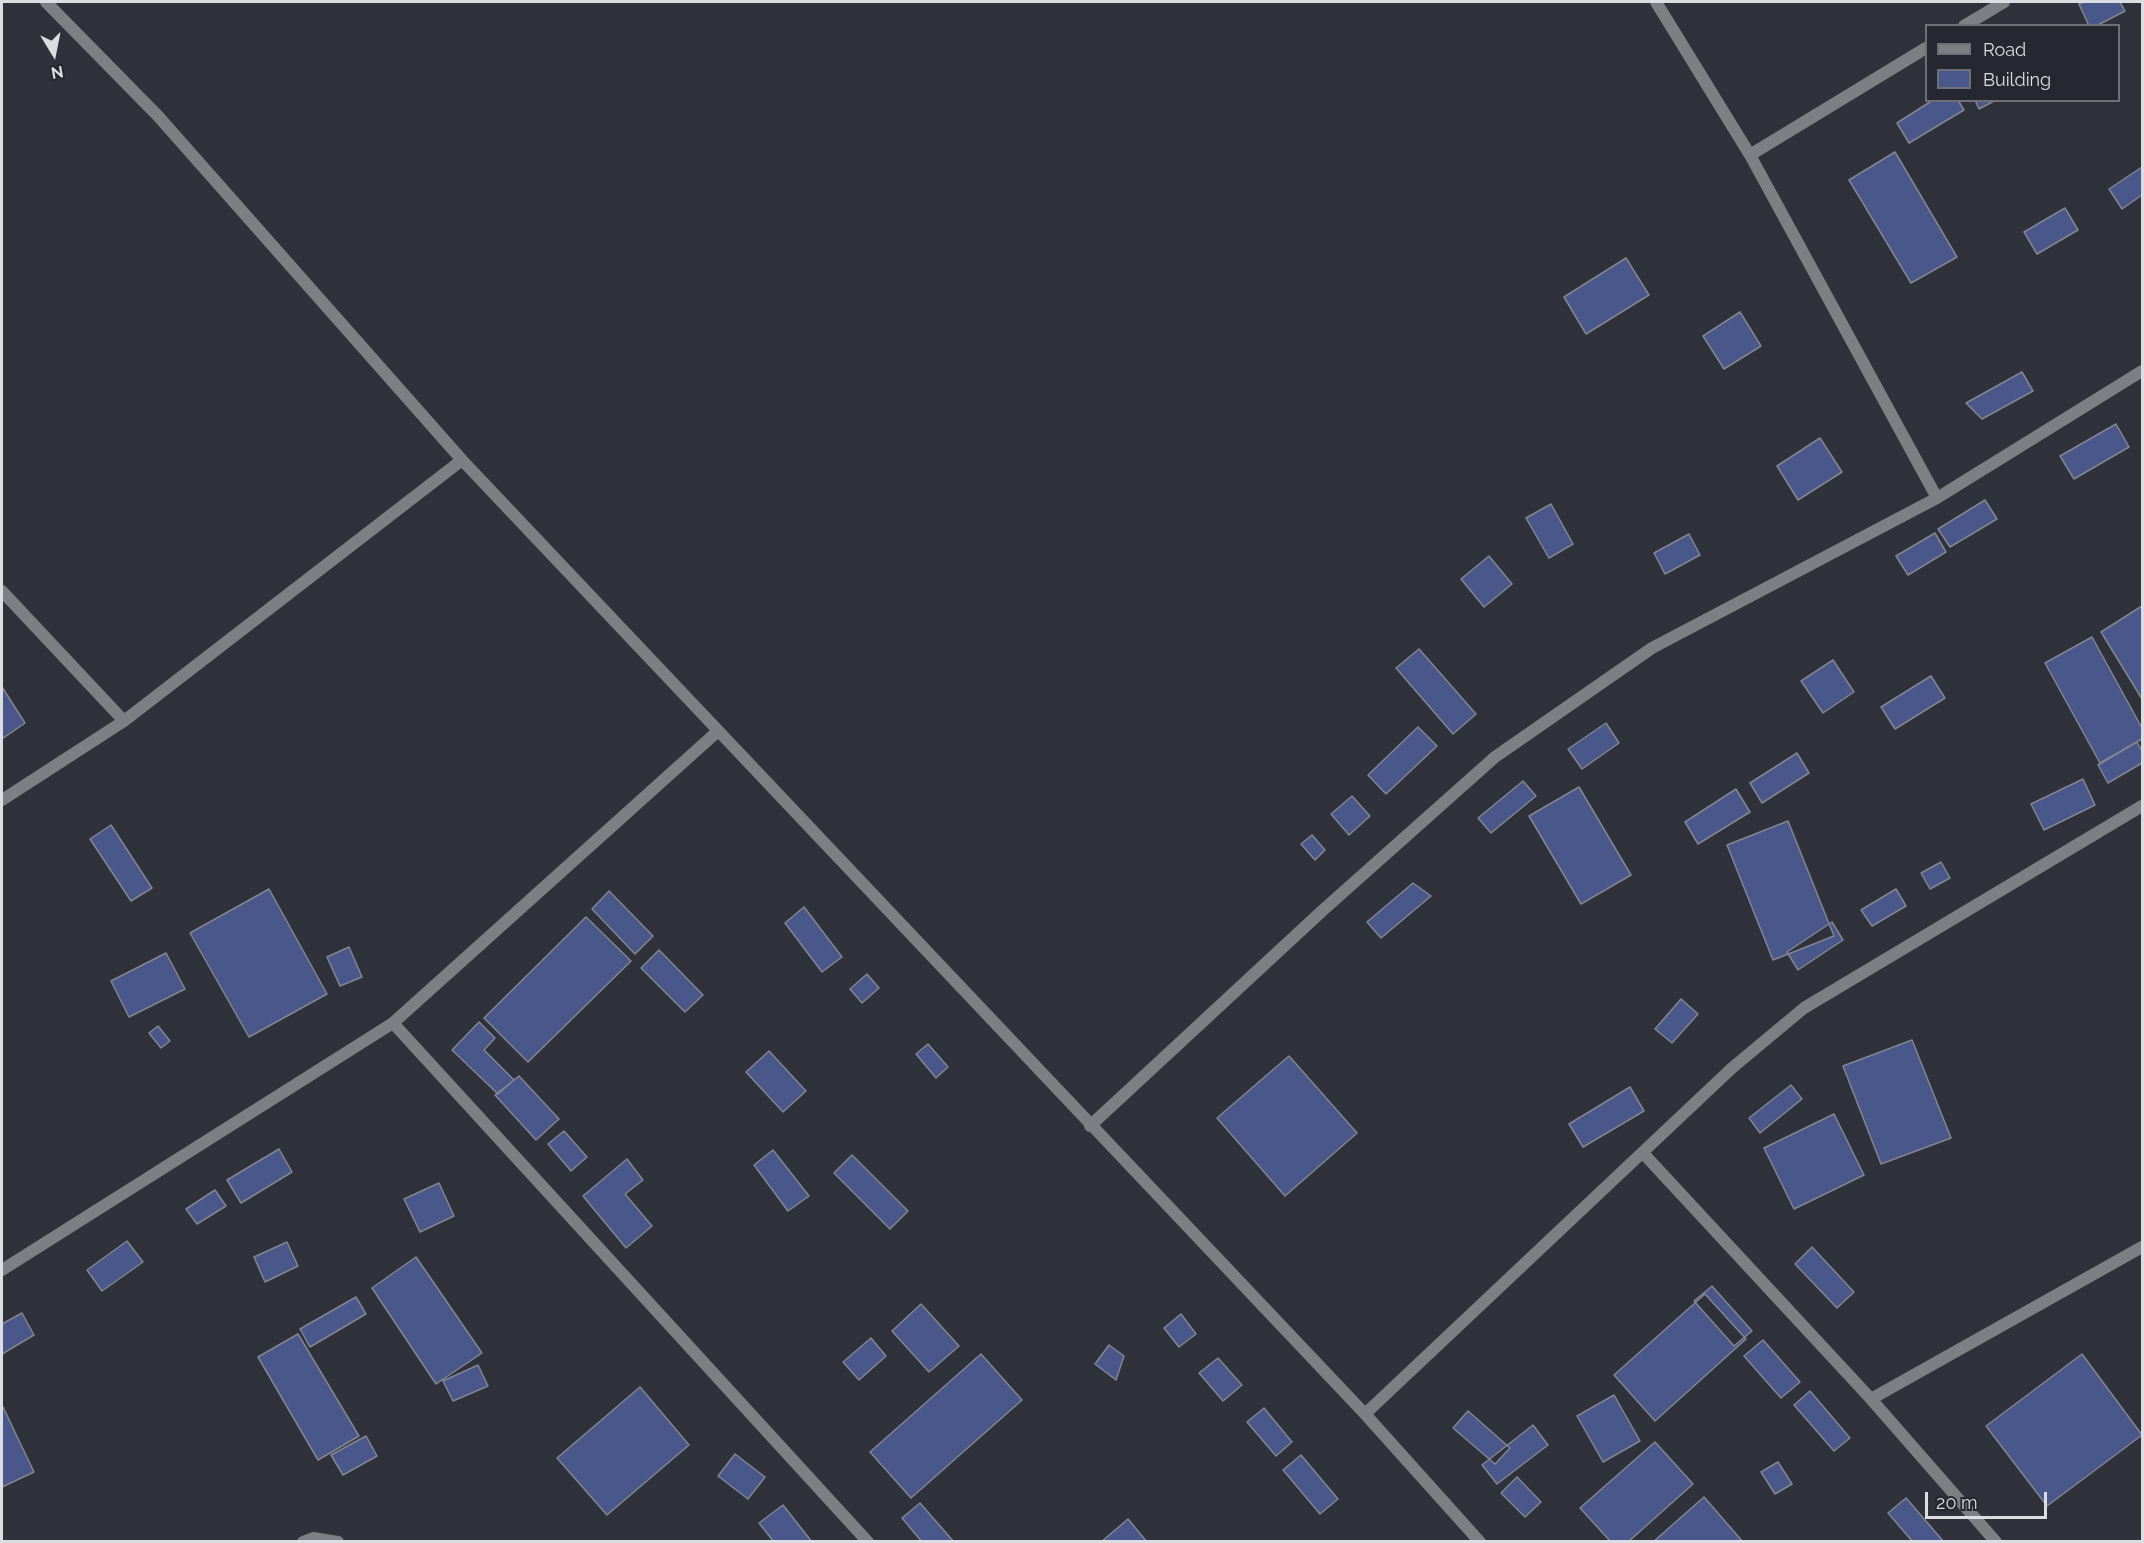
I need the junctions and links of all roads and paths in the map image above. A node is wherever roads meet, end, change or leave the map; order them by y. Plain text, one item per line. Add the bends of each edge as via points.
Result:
1 (46, 2) edge
2 (1656, 2) edge
3 (2004, 2) edge
4 (1967, 24) edge
5 (1925, 49) edge
6 (1750, 155) junction
7 (2142, 370) edge
8 (462, 460) junction
9 (1937, 498) junction
10 (2, 591) edge
11 (124, 721) junction
12 (717, 731) junction
13 (2, 800) edge
14 (2142, 806) edge
15 (393, 1023) junction
16 (1090, 1126) junction
17 (1643, 1153) junction
18 (2142, 1247) edge
19 (2, 1270) edge
20 (1871, 1399) junction
21 (1365, 1414) junction
22 (303, 1542) edge
23 (338, 1542) edge
24 (868, 1542) edge
25 (1480, 1542) edge
26 (1996, 1542) edge

1 - 8 street via 158,116
2 - 6 street
3 - 4 street
5 - 6 street
6 - 9 street
7 - 9 street
8 - 11 street
8 - 12 street
9 - 16 street via 1652,648 1495,757
10 - 11 street
11 - 13 street
12 - 15 street
12 - 16 street
14 - 17 street via 1804,1008 1732,1068
15 - 19 street
15 - 24 street
16 - 21 street
17 - 20 street
17 - 21 street
18 - 20 street
20 - 26 street
21 - 25 street
22 - 23 street via 313,1538

